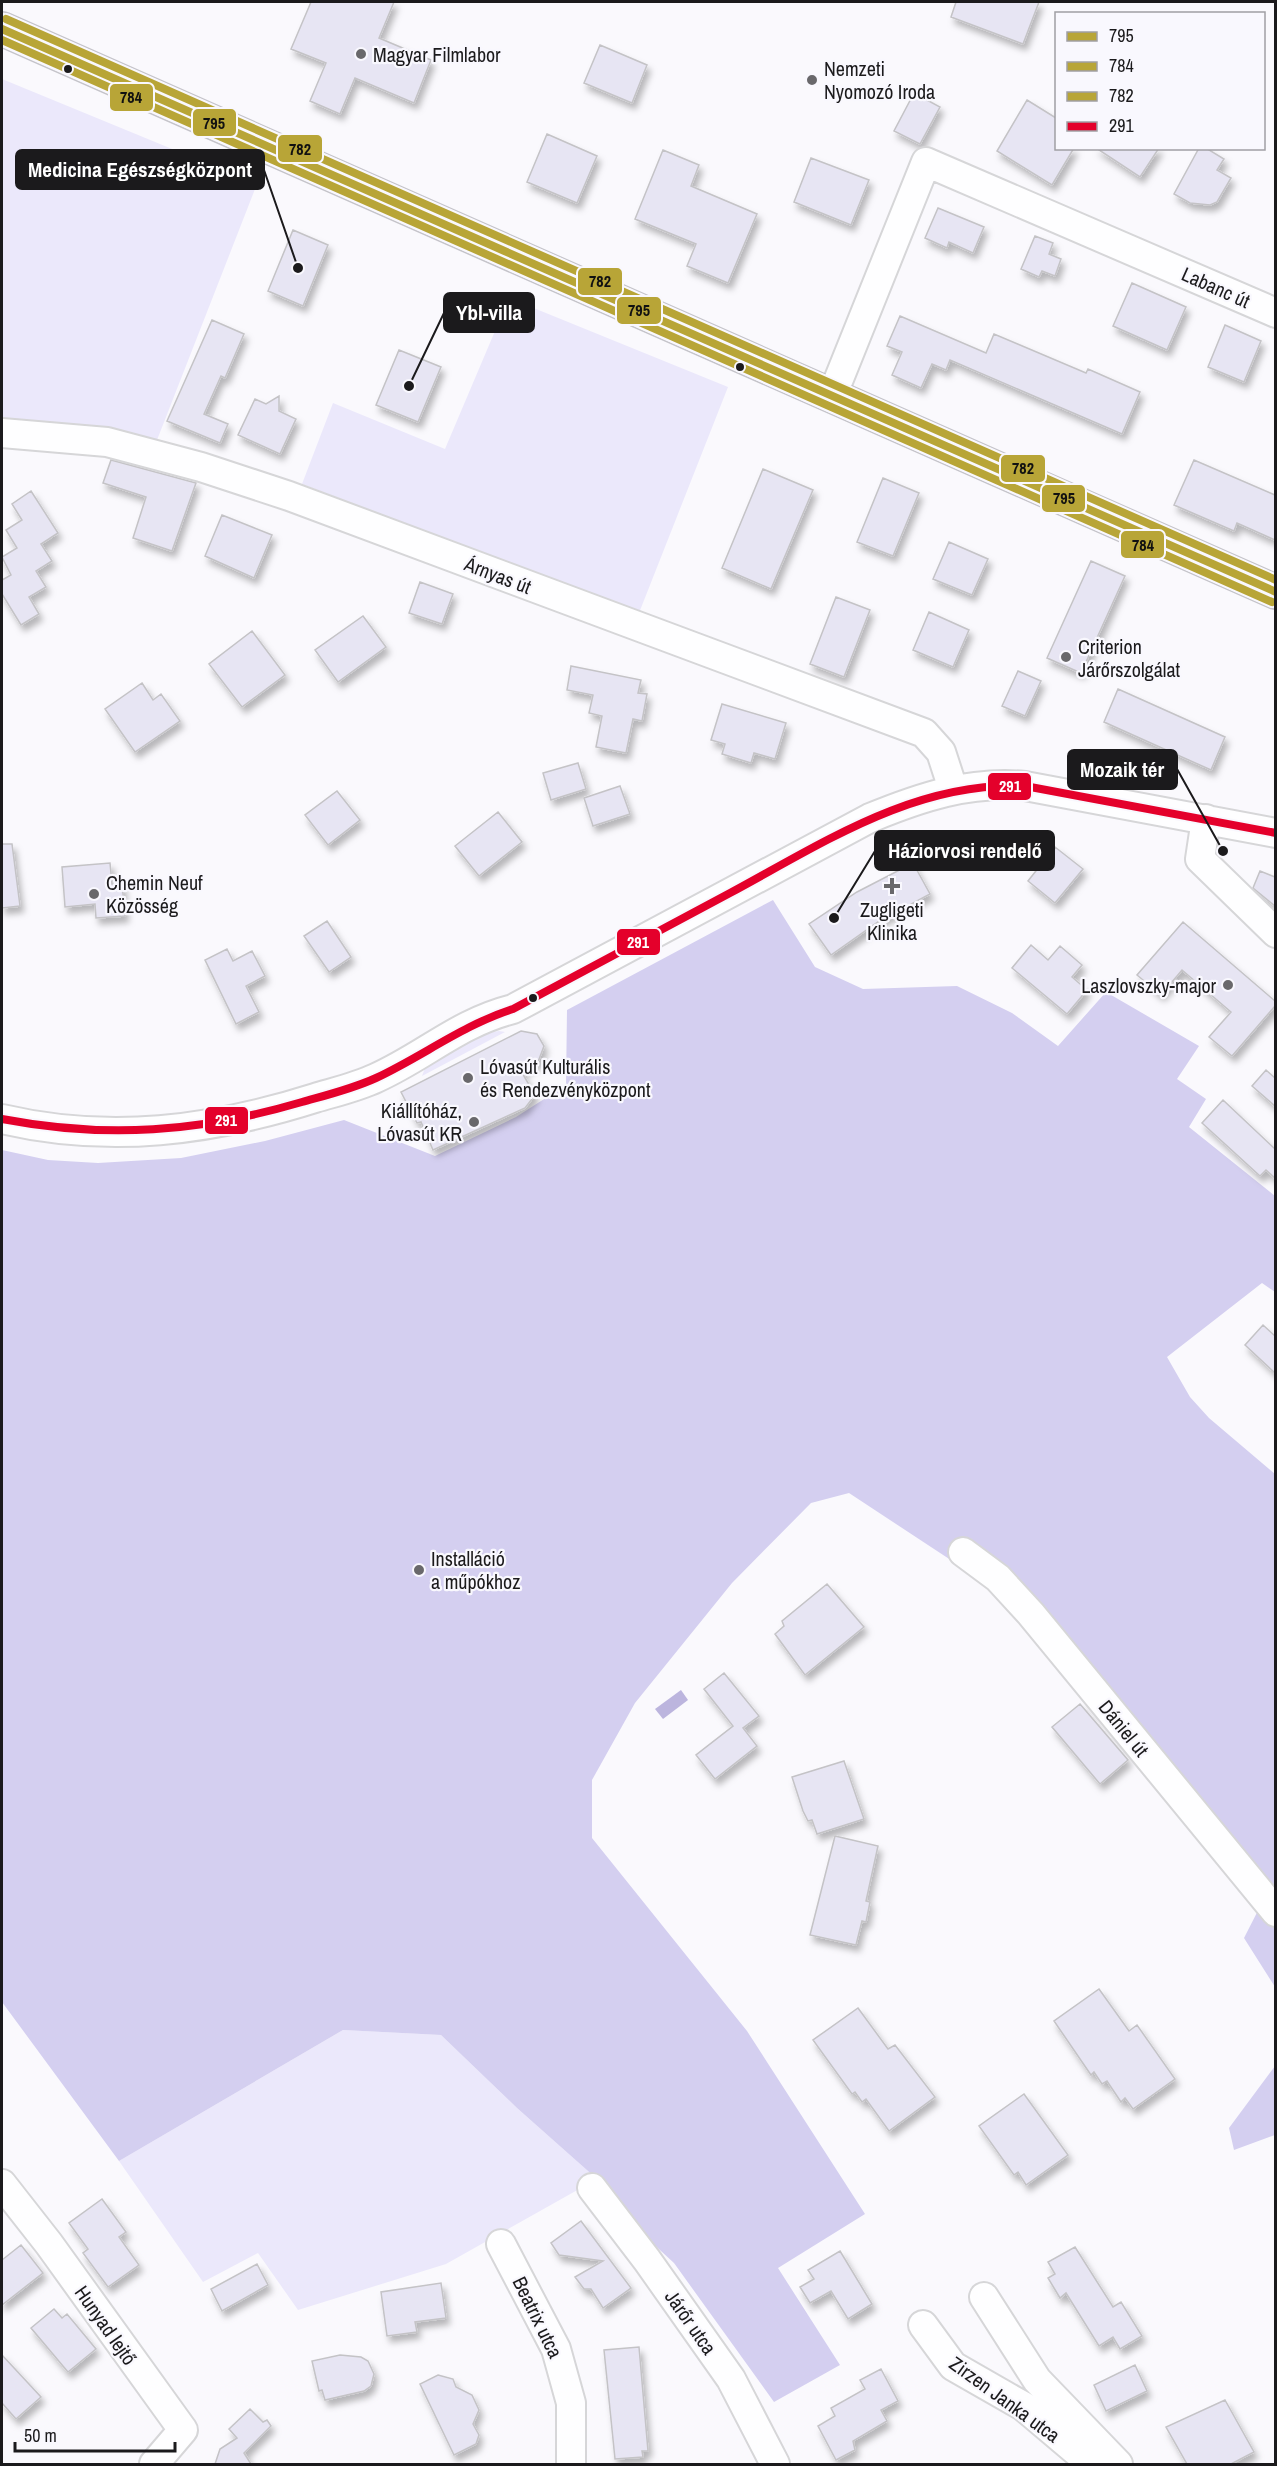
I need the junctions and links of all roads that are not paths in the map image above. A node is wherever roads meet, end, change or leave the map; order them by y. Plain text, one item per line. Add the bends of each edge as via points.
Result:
1 (2, 29) edge
2 (1275, 313) edge
3 (832, 396) junction
4 (2, 433) edge
5 (1275, 591) edge
6 (953, 789) junction
7 (1206, 819) junction
8 (1275, 833) edge
9 (1275, 933) edge
10 (2, 1119) edge
11 (963, 1552) dead end
12 (1275, 1912) edge
13 (2, 2184) edge
14 (592, 2188) dead end
15 (501, 2244) dead end
16 (984, 2297) dead end
17 (923, 2325) dead end
18 (158, 2464) edge
19 (571, 2464) edge
20 (775, 2464) edge
21 (1096, 2464) edge
22 (1118, 2464) edge

1 - 3 main road
2 - 3 street, Labanc út via 926,162
3 - 5 main road
4 - 6 street, Árnyas út via 107,442 201,467 290,496 924,733 941,752
6 - 7 street via 992,784 1025,786
6 - 10 street via 870,818 513,1009 474,1022 375,1078 288,1107 179,1130 47,1130
7 - 8 street
7 - 9 street via 1200,859
11 - 12 street, Dániel út via 998,1578 1031,1614
13 - 18 street, Hunyad lejtő via 183,2430
14 - 20 street, Járőr utca via 731,2379
15 - 19 street, Beatrix utca via 556,2349 571,2403
16 - 22 street, Zirzen Janka utca via 1037,2380
17 - 21 street, Zirzen Janka utca via 953,2366 1023,2406

